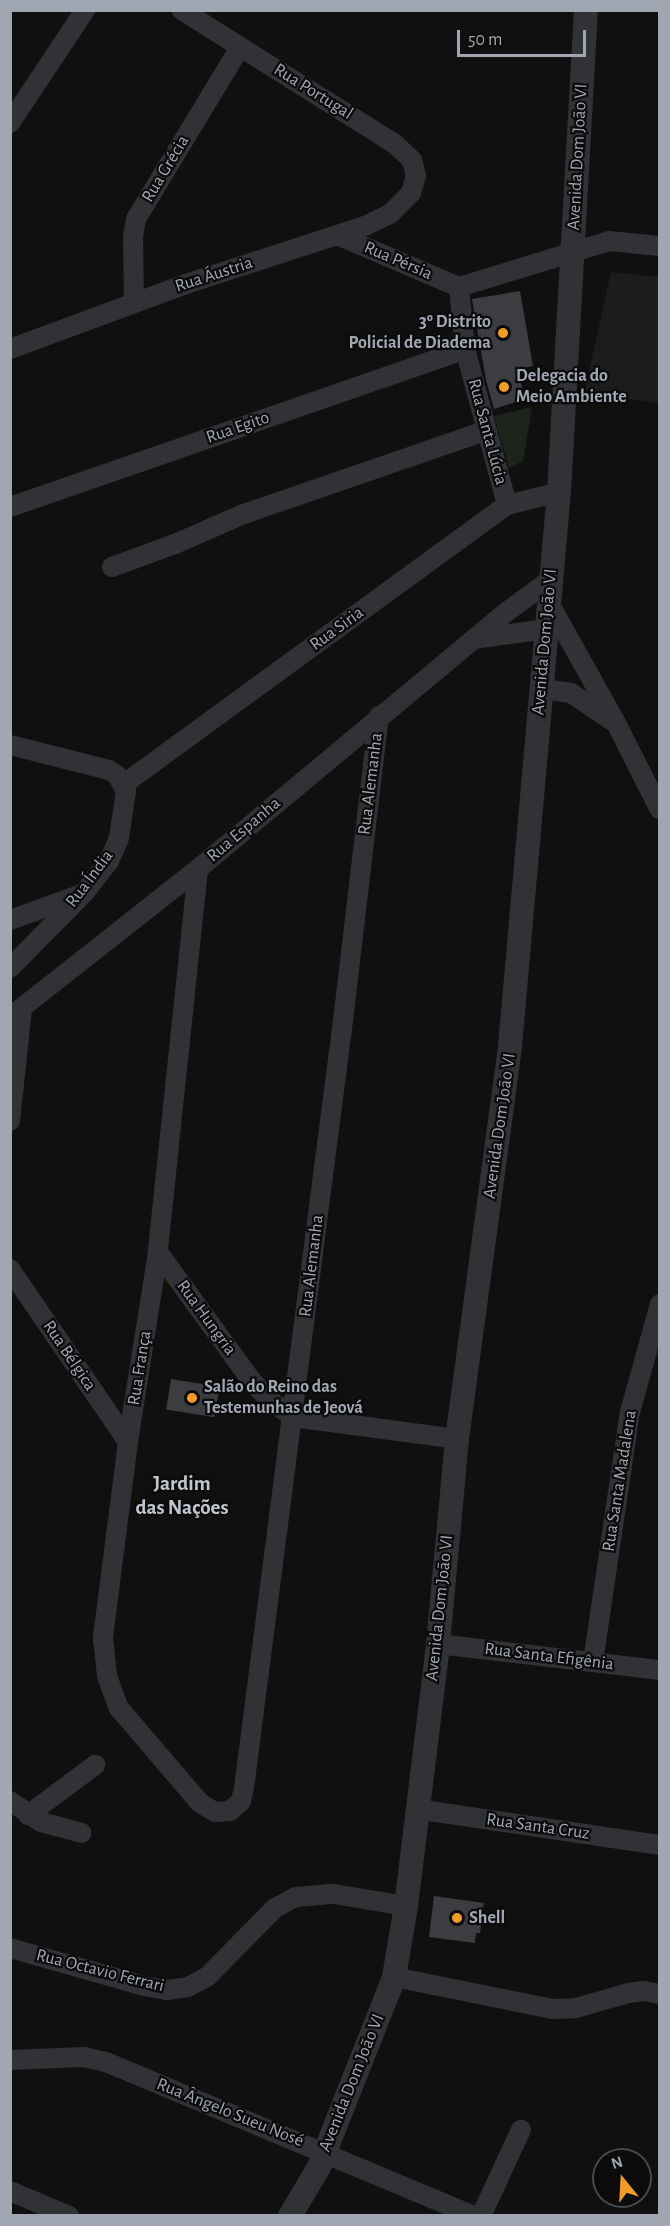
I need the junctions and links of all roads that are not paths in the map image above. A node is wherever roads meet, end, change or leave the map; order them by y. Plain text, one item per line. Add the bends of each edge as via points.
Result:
1 (85, 10) edge
2 (181, 10) edge
3 (586, 10) edge
4 (240, 47) junction
5 (10, 123) edge
6 (411, 194) joint
7 (337, 235) junction
8 (660, 246) edge
9 (574, 253) junction
10 (459, 287) junction
11 (134, 302) junction
12 (10, 349) edge
13 (465, 349) junction
14 (485, 431) junction
15 (559, 492) junction
16 (507, 505) junction
17 (10, 507) edge
18 (112, 567) dead end
19 (550, 592) junction
20 (546, 629) junction
21 (474, 639) junction
22 (580, 662) junction
23 (540, 689) junction
24 (571, 693) junction
25 (379, 716) junction
26 (616, 723) junction
27 (10, 744) edge
28 (124, 784) junction
29 (660, 810) edge
30 (198, 868) junction
31 (84, 893) junction
32 (10, 920) edge
33 (10, 968) edge
34 (16, 1013) edge
35 (10, 1122) edge
36 (158, 1252) junction
37 (10, 1269) edge
38 (660, 1304) edge
39 (293, 1417) junction
40 (457, 1439) junction
41 (128, 1442) junction
42 (438, 1644) junction
43 (593, 1662) junction
44 (660, 1670) edge
45 (95, 1765) dead end
46 (10, 1801) edge
47 (416, 1809) junction
48 (230, 1811) joint
49 (28, 1815) junction
50 (82, 1833) dead end
51 (660, 1845) edge
52 (406, 1906) junction
53 (10, 1948) edge
54 (394, 1977) junction
55 (660, 1994) edge
56 (10, 2060) edge
57 (521, 2130) dead end
58 (323, 2151) junction
59 (10, 2191) edge
60 (69, 2216) edge
61 (290, 2216) edge
62 (475, 2216) edge
63 (481, 2216) edge

1 - 5 street
2 - 4 street, Rua Portugal
3 - 9 street, Avenida Dom João VI
4 - 6 street, Rua Portugal via 395,144 412,160 416,176
4 - 11 street, Rua Grécia via 136,219
6 - 7 street, Rua Áustria via 390,214
7 - 10 street, Rua Pérsia
7 - 11 street, Rua Áustria
8 - 9 street via 609,241
9 - 10 street
9 - 15 street, Avenida Dom João VI
10 - 13 street, Rua Santa Lúcia
11 - 12 street, Rua Áustria
13 - 14 street, Rua Santa Lúcia
13 - 17 street, Rua Egito
14 - 16 street, Rua Santa Lúcia
14 - 18 street via 241,515
15 - 16 street, Rua Siria
15 - 19 street, Avenida Dom João VI
16 - 28 street, Rua Siria
19 - 20 street, Avenida Dom João VI
19 - 21 street, Rua Espanha
19 - 22 street
20 - 21 street
20 - 23 street, Avenida Dom João VI
21 - 25 street, Rua Espanha
22 - 24 street
22 - 26 street
23 - 24 street
23 - 40 street, Avenida Dom João VI via 510,1046
24 - 26 street
25 - 30 street, Rua Espanha
25 - 39 street, Rua Alemanha
26 - 29 street
27 - 28 street via 99,766 117,775
28 - 31 street, Rua Índia via 119,838 109,861
30 - 34 street, Rua Espanha
30 - 36 street, Rua França
31 - 32 street
31 - 33 street, Rua Índia
34 - 35 street
36 - 39 street, Rua Hungria via 251,1380 269,1400
36 - 41 street, Rua França
37 - 41 street, Rua Bélgica
38 - 43 street, Rua Santa Madalena via 630,1412
39 - 40 street, Rua Hungria
39 - 48 street, Rua Alemanha via 244,1788 241,1801
40 - 42 street, Avenida Dom João VI
41 - 48 street, Rua França via 103,1638 107,1676 118,1707 200,1803 215,1812
42 - 43 street, Rua Santa Efigênia
42 - 47 street, Avenida Dom João VI
43 - 44 street, Rua Santa Efigênia
45 - 49 street
46 - 49 street
47 - 51 street, Rua Santa Cruz
47 - 52 street, Avenida Dom João VI
49 - 50 street
52 - 53 street, Rua Octavio Ferrari via 334,1894 297,1897 274,1908 207,1977 188,1987 167,1990
52 - 54 street, Avenida Dom João VI
54 - 55 street via 552,2009 576,2008 628,1993
54 - 58 street, Avenida Dom João VI
56 - 58 street, Rua Ângelo Sueu Nosé via 84,2057 106,2062
57 - 63 street
58 - 61 street, Avenida Dom João VI via 319,2167
58 - 62 street, Rua Ângelo Sueu Nosé
59 - 60 street

